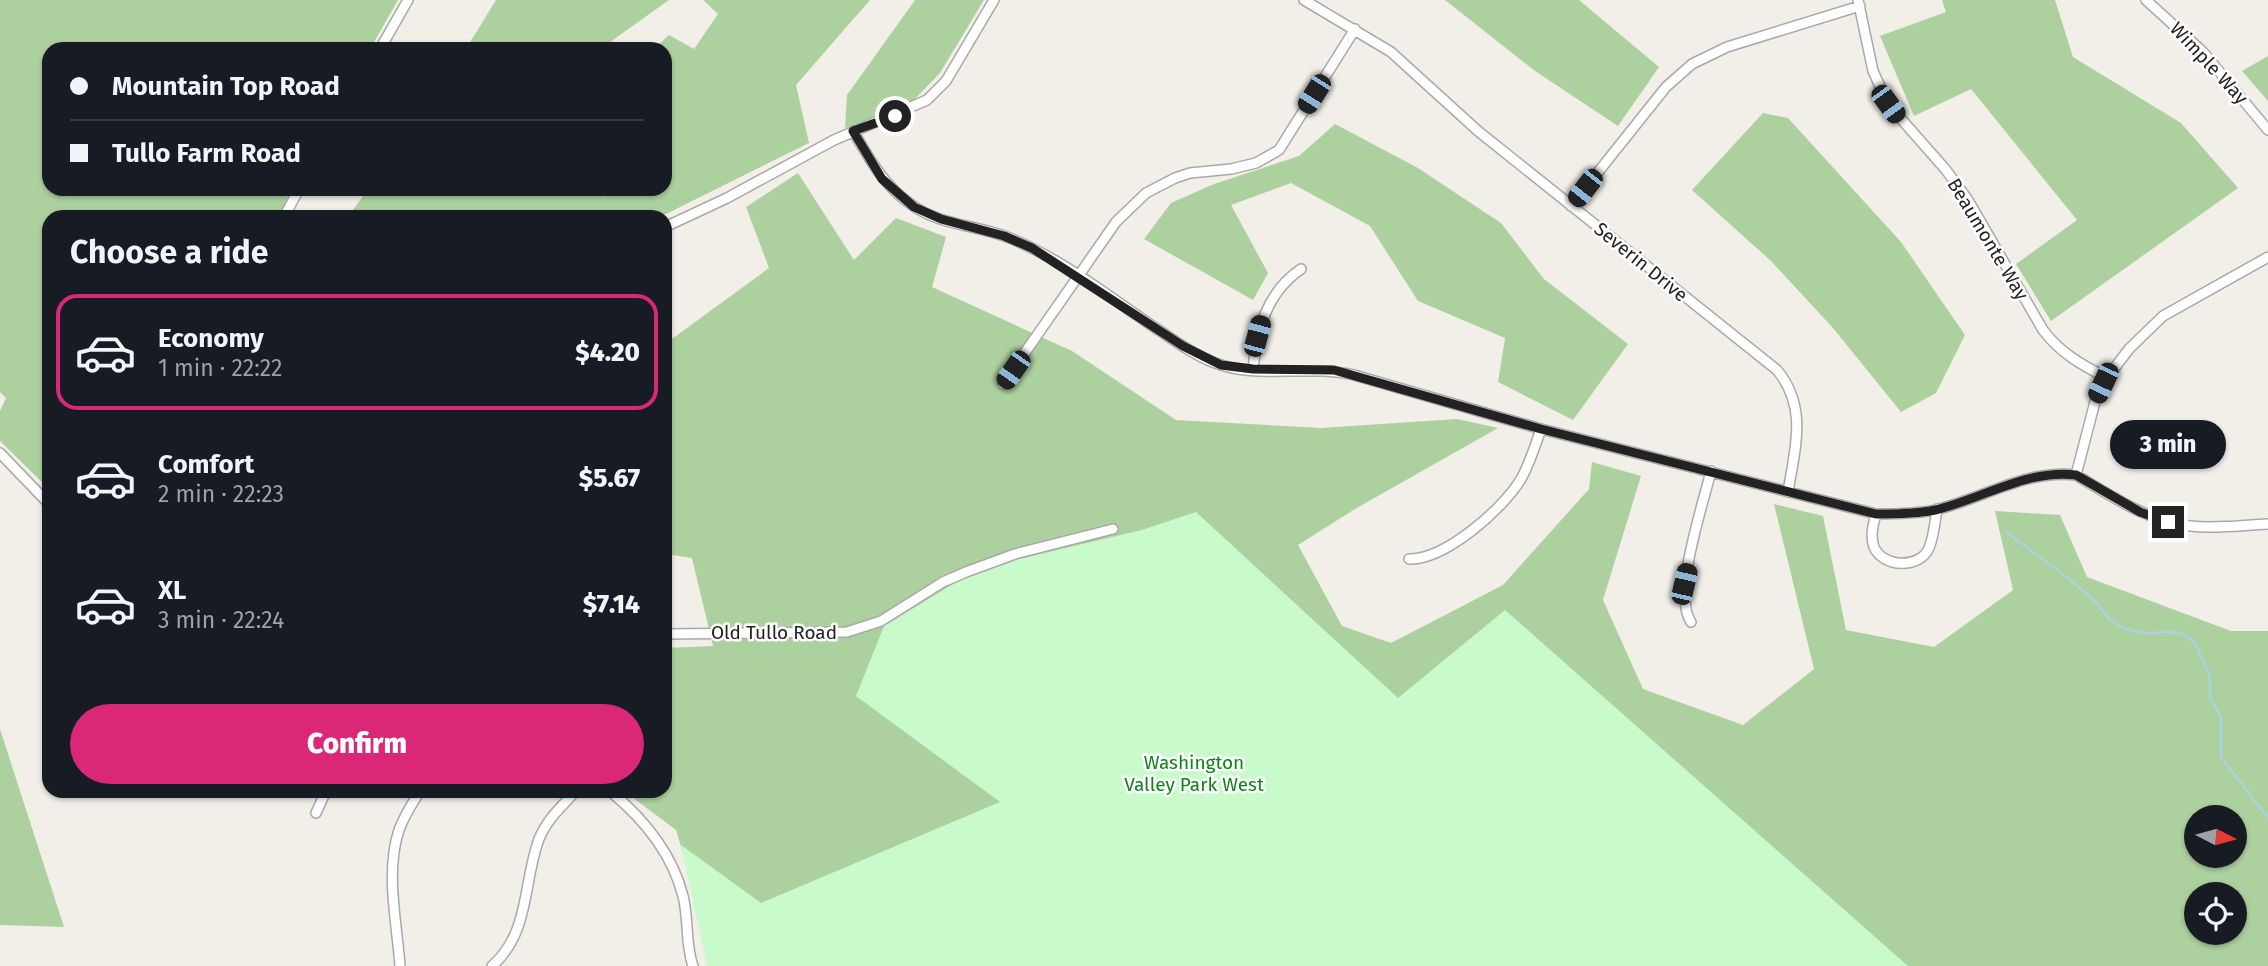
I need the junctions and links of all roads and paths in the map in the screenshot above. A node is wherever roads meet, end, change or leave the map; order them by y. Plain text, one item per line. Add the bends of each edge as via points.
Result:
1 (408, 0) edge
2 (994, 0) edge
3 (1304, 0) edge
4 (2146, 0) edge
5 (1859, 3) edge
6 (1355, 29) junction
7 (384, 42) edge
8 (2268, 130) edge
9 (853, 131) junction
10 (1571, 206) junction
11 (672, 224) edge
12 (2268, 257) edge
13 (1301, 269) dead end
14 (1079, 278) junction
15 (1253, 369) junction
16 (2107, 378) junction
17 (1003, 384) dead end
18 (1541, 429) junction
19 (0, 453) edge
20 (1712, 471) junction
21 (2076, 475) junction
22 (1788, 492) junction
23 (42, 497) edge
24 (1937, 509) junction
25 (1876, 514) junction
26 (2268, 524) edge
27 (1113, 529) dead end
28 (1409, 559) dead end
29 (1692, 622) dead end
30 (672, 634) edge
31 (324, 798) edge
32 (416, 798) edge
33 (569, 798) edge
34 (618, 798) edge
35 (316, 813) dead end
36 (400, 966) edge
37 (492, 966) edge
38 (693, 966) edge

1 - 7 street
2 - 9 street via 935,93 916,106
3 - 6 street, Severin Drive
4 - 8 street, Wimple Way via 2203,52
5 - 10 street via 1727,47 1692,64 1666,87
5 - 16 street, Beaumonte Way via 1873,71 1888,104 1968,200 2054,344
6 - 10 street, Severin Drive via 1414,71 1478,131
6 - 14 street via 1279,149 1256,163 1189,173 1146,193 1116,222
9 - 11 street
9 - 14 street via 882,179 914,207 1032,248
10 - 22 street, Severin Drive via 1777,370 1789,385 1798,423
12 - 16 street via 2163,317 2145,331
13 - 15 street via 1268,307 1257,336
14 - 15 street via 1206,360 1234,369
14 - 17 street
15 - 18 street via 1334,370
16 - 21 street via 2096,398
18 - 20 street
18 - 28 street via 1521,480 1497,508 1429,558
19 - 23 street
20 - 22 street
20 - 29 street via 1684,584 1686,614
21 - 24 street via 2031,478
21 - 26 street via 2140,512 2168,522 2219,527
22 - 25 street
24 - 25 street
24 - 25 street via 1929,549 1908,563 1886,560 1878,553 1872,537
27 - 30 street, Old Tullo Road via 1015,554 966,572 881,621 847,632
31 - 35 street
32 - 36 street via 399,830 394,857
33 - 37 street via 544,828 530,870 524,914 506,951
34 - 38 street via 642,820 672,865 684,897

